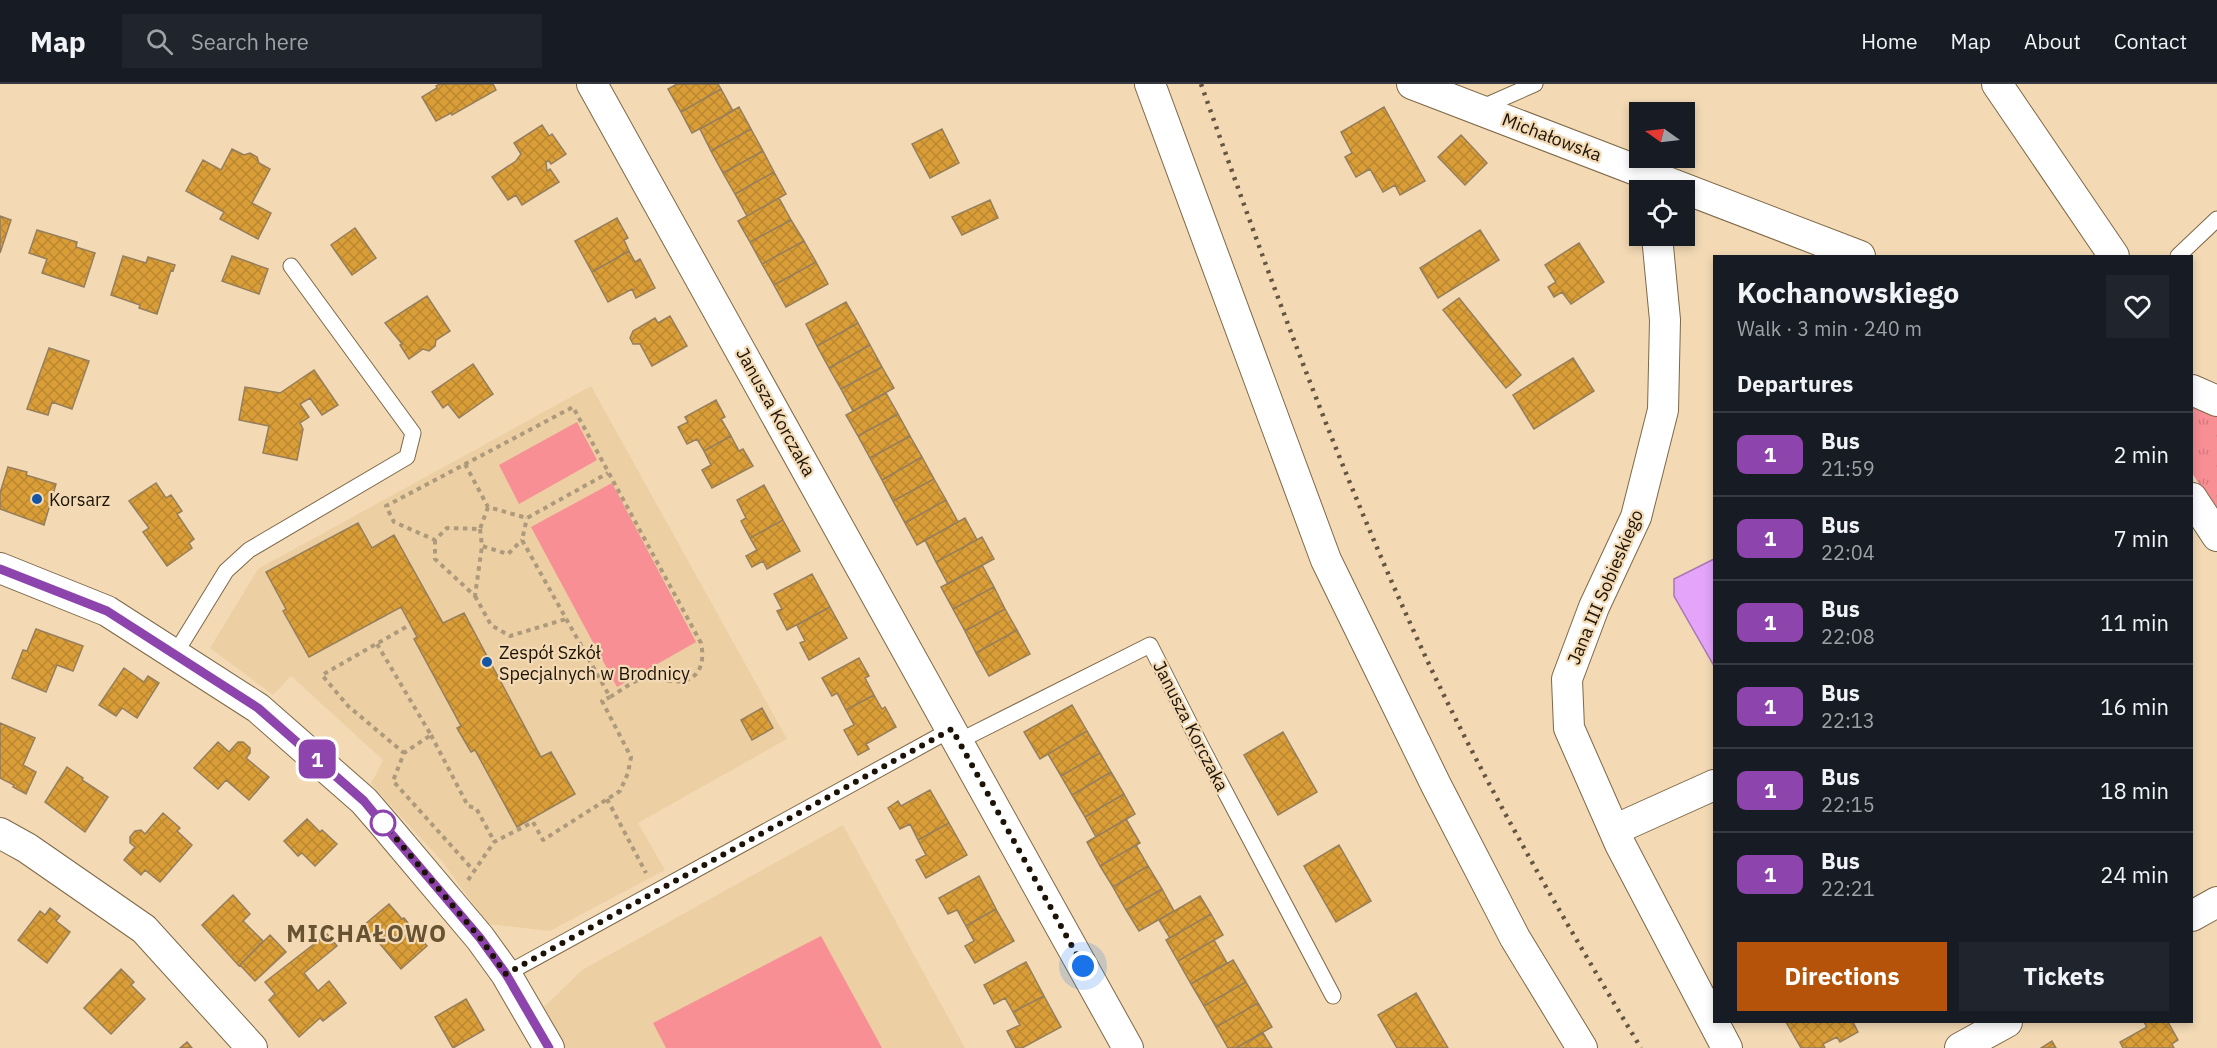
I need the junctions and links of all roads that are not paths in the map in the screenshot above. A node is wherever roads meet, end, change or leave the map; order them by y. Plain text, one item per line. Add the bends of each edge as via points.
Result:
1 (592, 84) edge
2 (1150, 84) edge
3 (1412, 84) edge
4 (1535, 84) edge
5 (1997, 84) edge
6 (1478, 109) junction
7 (1645, 180) edge
8 (1695, 198) edge
9 (2217, 219) edge
10 (1658, 246) edge
11 (1857, 255) edge
12 (2113, 255) edge
13 (2179, 255) edge
14 (291, 266) dead end
15 (2193, 390) edge
16 (2217, 401) edge
17 (2193, 500) edge
18 (2217, 537) edge
19 (0, 568) edge
20 (175, 654) junction
21 (956, 735) junction
22 (1713, 785) edge
23 (1614, 830) junction
24 (0, 833) edge
25 (2217, 902) edge
26 (2193, 915) edge
27 (506, 974) junction
28 (1333, 996) dead end
29 (1713, 1021) edge
30 (1714, 1023) edge
31 (2005, 1023) edge
32 (252, 1048) edge
33 (549, 1048) edge
34 (1128, 1048) edge
35 (1582, 1048) edge
36 (1727, 1048) edge
37 (1960, 1048) edge

1 - 21 street, Janusza Korczaka
2 - 35 street via 1336,583 1515,938
3 - 6 street, Michałowska
4 - 6 lane
5 - 12 street
6 - 7 street, Michałowska
8 - 11 street, Michałowska
9 - 13 lane
10 - 23 street, Jana III Sobieskiego via 1665,320 1664,410 1636,517 1594,607 1567,679 1569,728
14 - 20 lane via 413,433 407,457 249,550 226,571
15 - 16 street
17 - 18 street
19 - 20 street via 107,611
20 - 27 street via 258,708 364,801
21 - 27 lane
21 - 28 lane, Janusza Korczaka via 1150,645
21 - 34 street, Janusza Korczaka
22 - 23 street
23 - 29 street, Jana III Sobieskiego
24 - 32 street via 144,929
25 - 26 street
27 - 33 street
30 - 36 street, Jana III Sobieskiego
31 - 37 street

